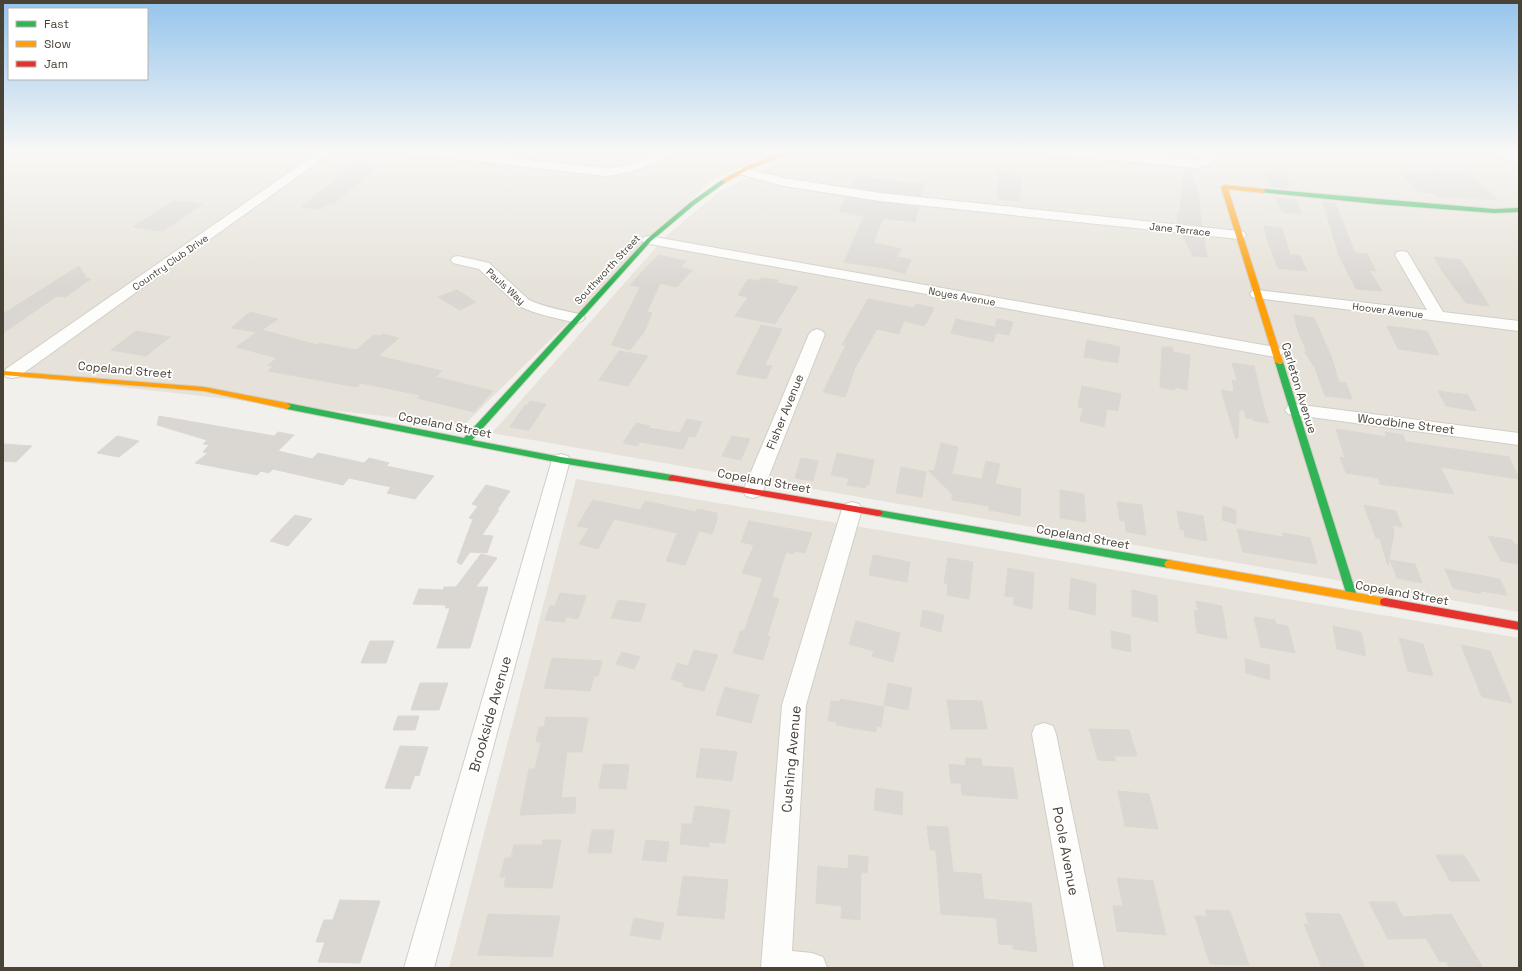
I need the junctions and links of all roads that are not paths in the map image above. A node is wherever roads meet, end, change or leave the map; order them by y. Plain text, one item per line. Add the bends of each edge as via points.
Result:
1 (261, 196) edge
2 (700, 196) edge
3 (876, 196) edge
4 (1227, 196) edge
5 (1325, 196) edge
6 (1519, 210) edge
7 (1239, 236) junction
8 (649, 240) junction
9 (1402, 256) dead end
10 (458, 260) dead end
11 (1257, 294) junction
12 (1438, 316) junction
13 (577, 318) junction
14 (1519, 326) edge
15 (817, 334) dead end
16 (1275, 352) junction
17 (8, 373) edge
18 (1294, 410) junction
19 (1519, 439) edge
20 (466, 441) junction
21 (561, 460) junction
22 (753, 491) junction
23 (852, 509) junction
24 (1352, 596) junction
25 (1519, 626) edge
26 (1044, 734) dead end
27 (776, 966) edge
28 (419, 968) edge
29 (812, 968) edge
30 (1089, 968) edge

1 - 17 street, Country Club Drive
2 - 8 street, Southworth Street
3 - 7 street, Jane Terrace
4 - 7 street, Carleton Avenue
5 - 6 street, Carleton Avenue via 1494,211
7 - 11 street, Carleton Avenue
8 - 13 street, Southworth Street
8 - 16 street, Noyes Avenue
9 - 12 street
10 - 13 street, Pauls Way via 484,266 531,307
11 - 12 street, Hoover Avenue
11 - 16 street, Carleton Avenue
12 - 14 street, Hoover Avenue
13 - 20 street, Southworth Street
15 - 22 street, Fisher Avenue
16 - 18 street, Carleton Avenue
17 - 20 street, Copeland Street via 204,389
18 - 19 street, Woodbine Street
18 - 24 street, Carleton Avenue
20 - 21 street, Copeland Street
21 - 22 street, Copeland Street
21 - 28 street, Brookside Avenue
22 - 23 street, Copeland Street
23 - 24 street, Copeland Street
23 - 27 street, Cushing Avenue via 794,705
24 - 25 street, Copeland Street
26 - 30 street, Poole Avenue
27 - 29 street

